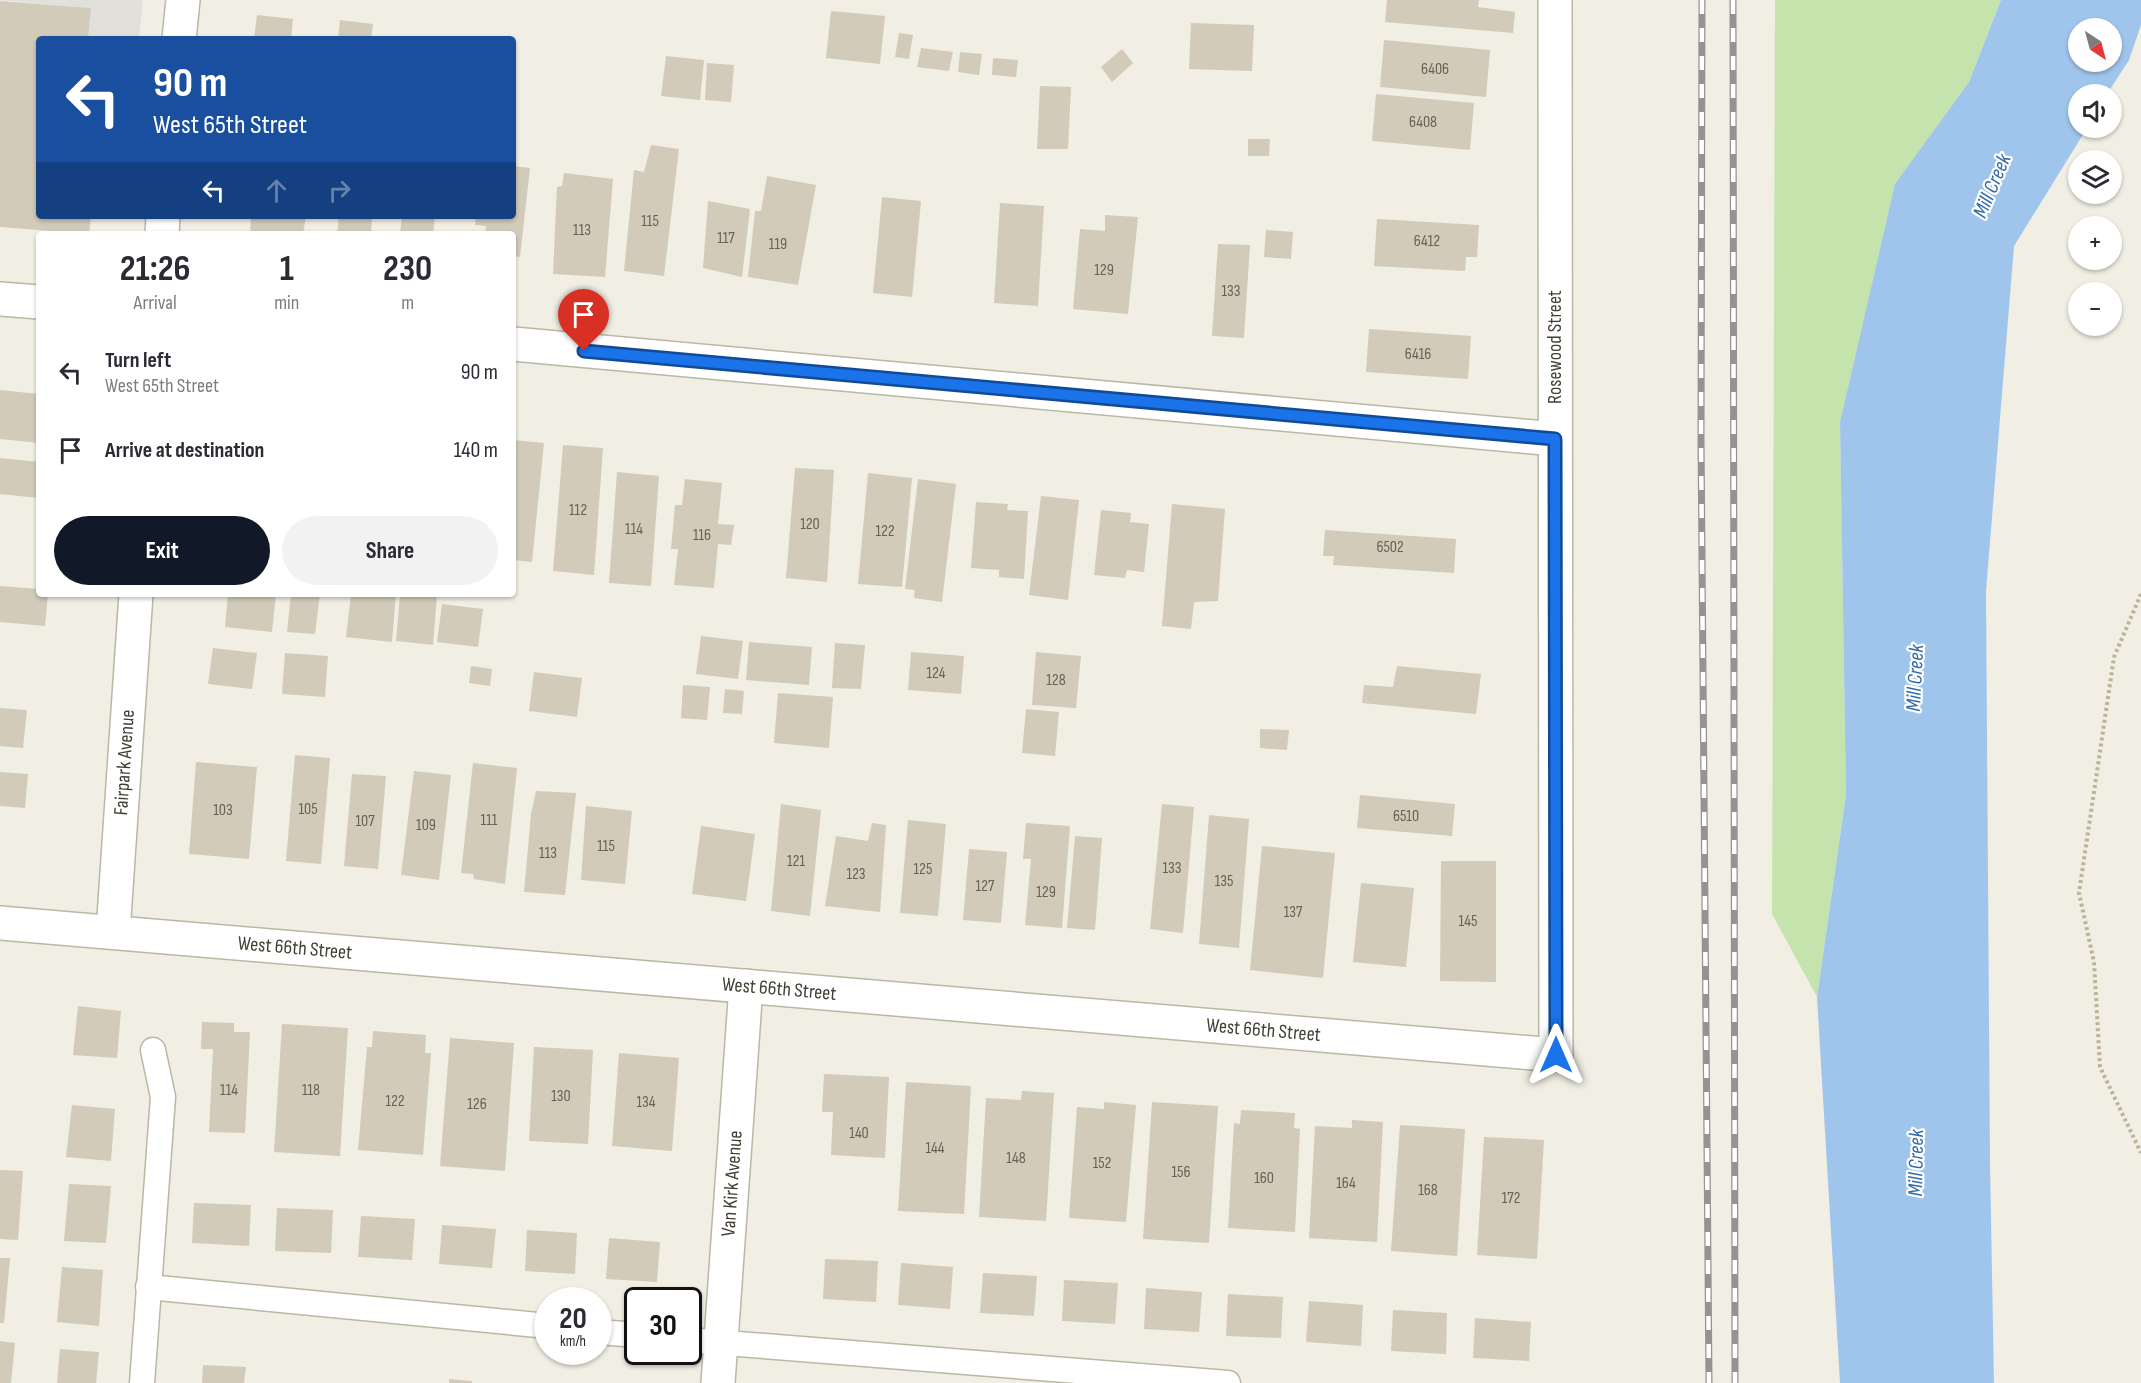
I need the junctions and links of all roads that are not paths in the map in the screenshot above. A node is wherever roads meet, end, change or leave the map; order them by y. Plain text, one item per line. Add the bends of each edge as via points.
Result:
1 (183, 0) edge
2 (1556, 0) edge
3 (179, 36) edge
4 (0, 299) edge
5 (36, 302) edge
6 (516, 344) edge
7 (1555, 439) junction
8 (136, 597) edge
9 (0, 923) edge
10 (112, 932) junction
11 (746, 986) junction
12 (153, 1050) dead end
13 (1556, 1055) joint
14 (147, 1287) junction
15 (534, 1325) edge
16 (702, 1342) edge
17 (721, 1344) junction
18 (142, 1383) edge
19 (718, 1383) edge
20 (1228, 1383) edge

1 - 3 street
2 - 7 street, Rosewood Street
4 - 5 street
6 - 7 street
7 - 13 street, Rosewood Street
8 - 10 street, Fairpark Avenue
9 - 10 street, West 66th Street
10 - 11 street, West 66th Street
11 - 13 street, West 66th Street
11 - 17 street, Van Kirk Avenue
12 - 14 lane via 163,1097
14 - 15 lane
14 - 18 lane
16 - 17 lane
17 - 19 street, Van Kirk Avenue
17 - 20 lane

